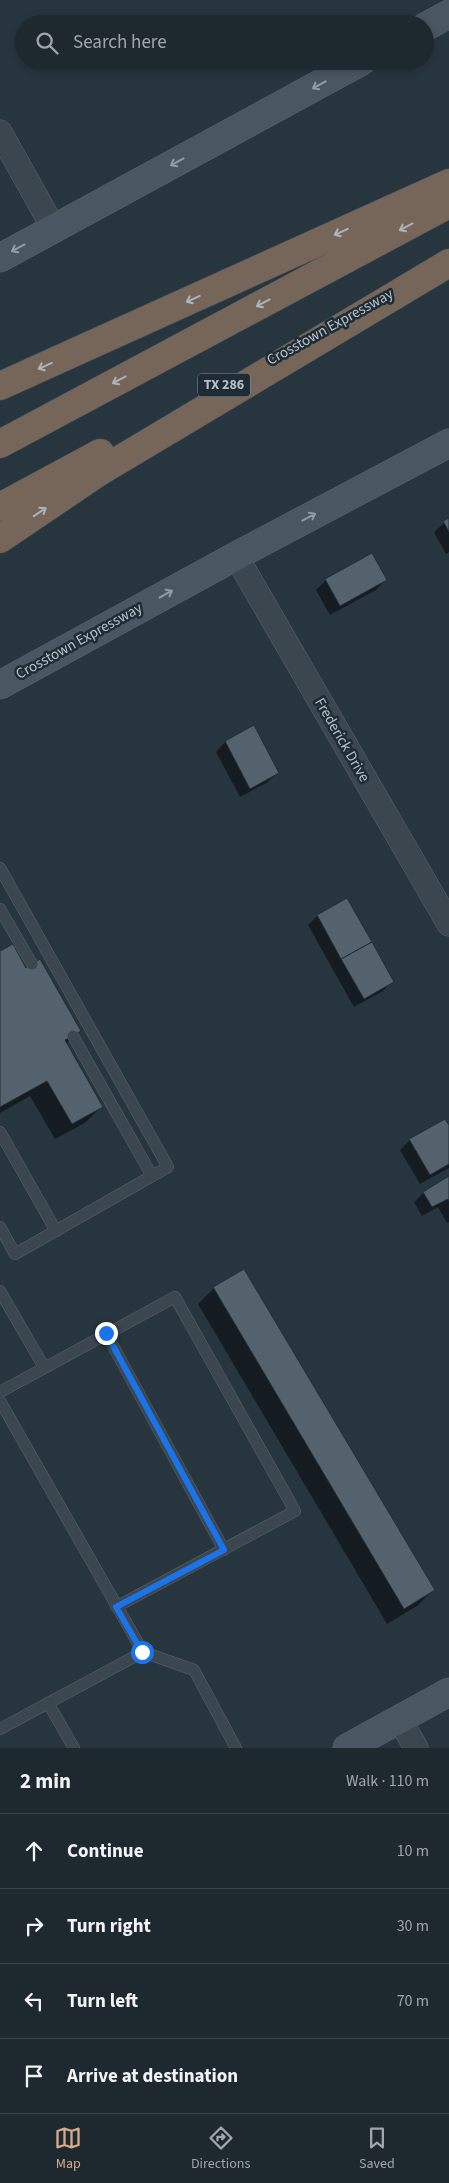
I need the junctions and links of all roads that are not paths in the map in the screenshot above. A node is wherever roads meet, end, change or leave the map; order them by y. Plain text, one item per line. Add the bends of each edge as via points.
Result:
1 (449, 14) edge
2 (434, 22) edge
3 (346, 70) edge
4 (0, 132) edge
5 (449, 183) edge
6 (449, 204) edge
7 (54, 229) junction
8 (0, 258) edge
9 (449, 263) edge
10 (0, 386) edge
11 (449, 443) edge
12 (0, 444) edge
13 (0, 507) edge
14 (0, 540) edge
15 (236, 556) junction
16 (0, 685) edge
17 (0, 868) edge
18 (5, 889) edge
19 (0, 909) edge
20 (449, 924) edge
21 (32, 964) dead end
22 (73, 1036) dead end
23 (0, 1132) edge
24 (152, 1176) junction
25 (0, 1227) edge
26 (56, 1231) junction
27 (0, 1291) edge
28 (106, 1333) junction
29 (44, 1367) junction
30 (0, 1392) edge
31 (0, 1401) edge
32 (224, 1550) junction
33 (116, 1607) junction
34 (142, 1652) junction
35 (449, 1692) edge
36 (48, 1703) junction
37 (400, 1720) junction
38 (0, 1729) edge
39 (74, 1748) edge
40 (236, 1748) edge
41 (347, 1748) edge
42 (416, 1748) edge

1 - 2 main road
3 -> 7 main road
4 - 7 street
5 -> 10 highway
6 -> 12 highway
7 -> 8 main road
9 - 13 highway, Crosstown Expressway / TX 286
14 -> 9 highway via 99,472
15 -> 11 main road, Crosstown Expressway
16 -> 15 main road, Crosstown Expressway
15 - 20 street, Frederick Drive
17 - 18 lane
18 - 24 lane via 168,1167
19 - 21 lane
22 - 24 lane
23 - 26 lane
24 - 26 lane
25 - 26 lane via 15,1254
27 - 29 lane
28 - 29 lane
28 - 32 lane
28 - 32 lane via 175,1297 296,1511
29 - 30 lane
31 - 33 lane
32 - 33 lane
33 - 34 lane
34 - 36 lane
34 - 40 lane via 194,1670
35 - 37 main road
36 - 38 lane
36 - 39 lane
37 - 41 main road
37 - 42 street

